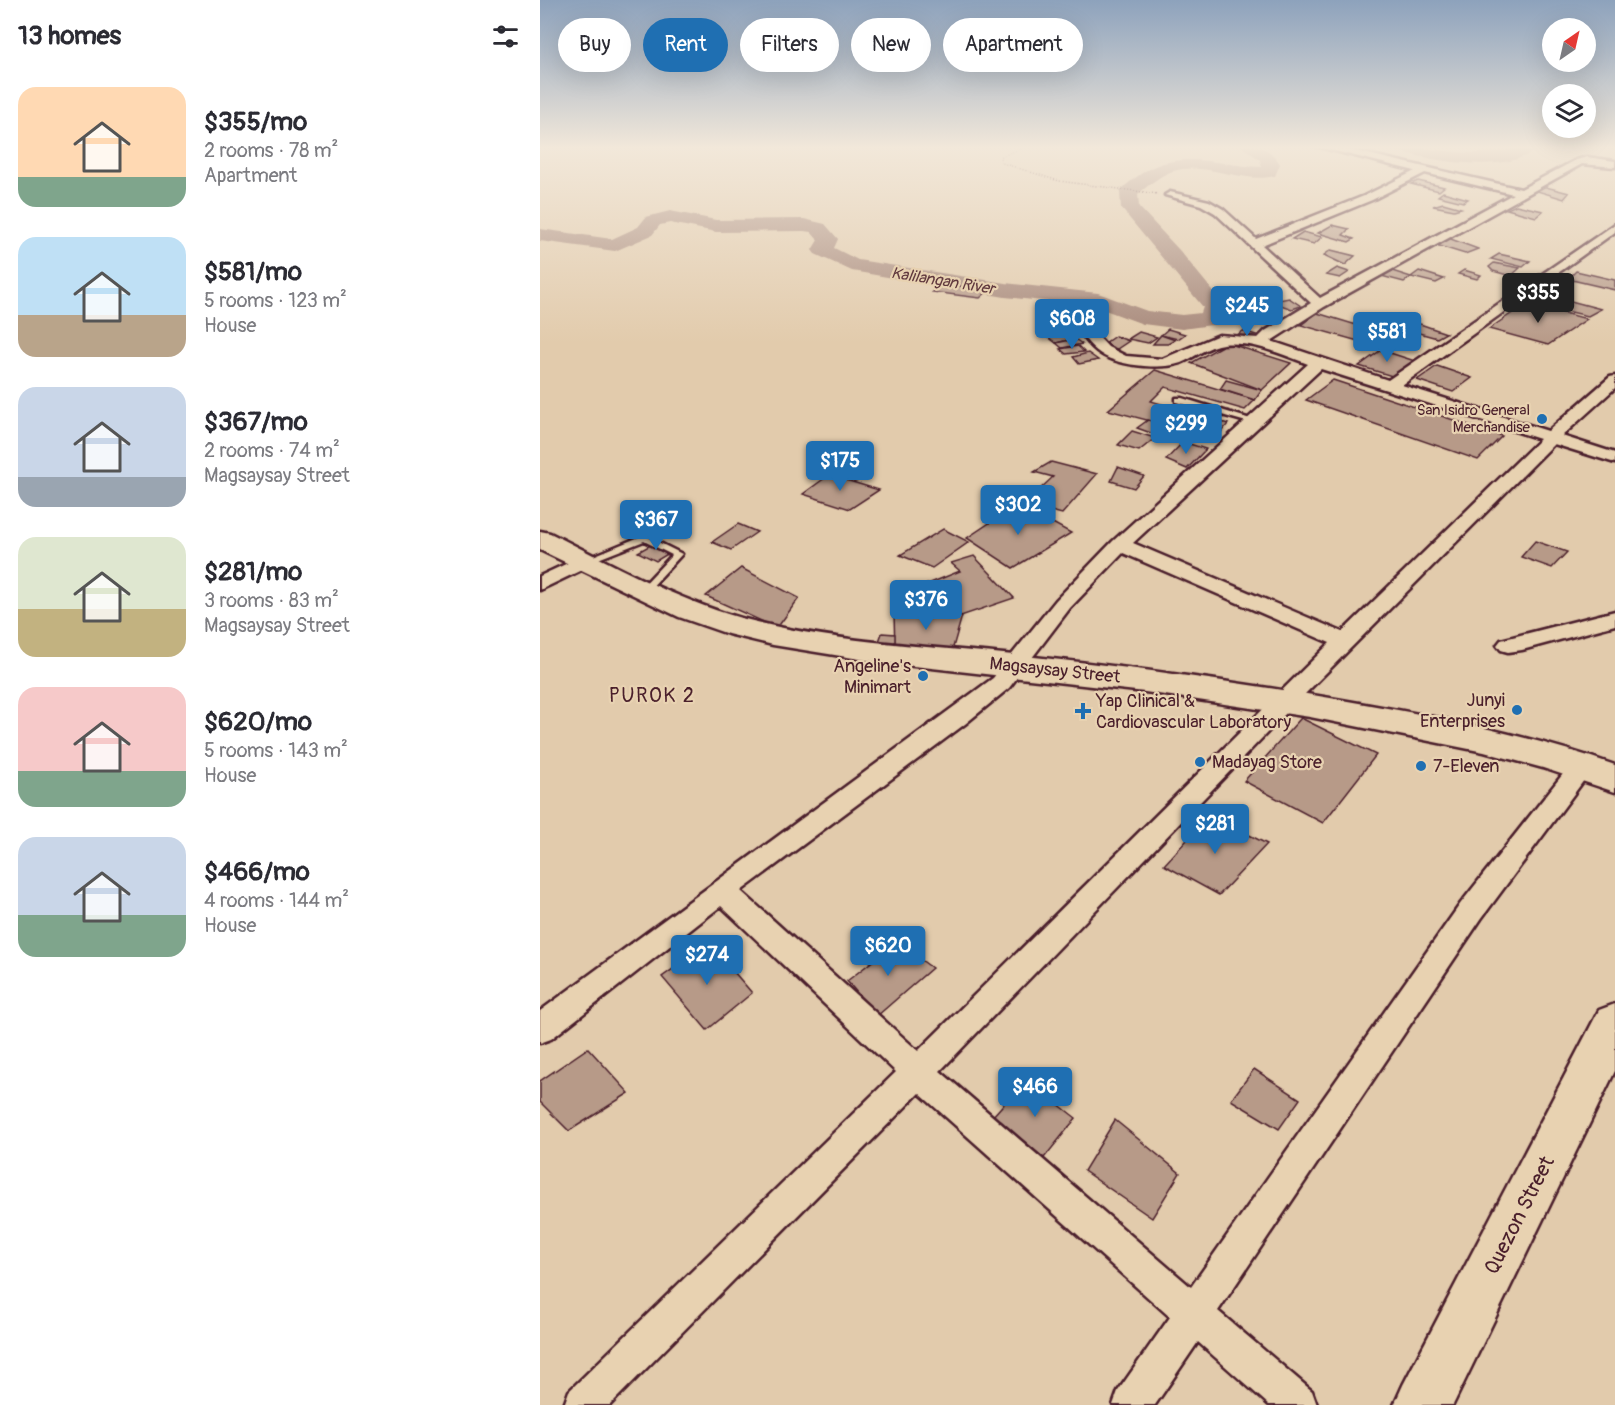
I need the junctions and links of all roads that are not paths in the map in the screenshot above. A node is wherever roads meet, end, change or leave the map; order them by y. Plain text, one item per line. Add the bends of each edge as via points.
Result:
1 (1220, 212) edge
2 (1334, 212) edge
3 (1490, 212) edge
4 (1615, 227) edge
5 (1254, 244) junction
6 (1319, 304) junction
7 (1080, 317) dead end
8 (1265, 344) junction
9 (1318, 363) junction
10 (1615, 380) edge
11 (1390, 386) junction
12 (1179, 400) dead end
13 (1253, 421) junction
14 (1550, 438) junction
15 (1615, 458) edge
16 (540, 539) edge
17 (1120, 545) junction
18 (585, 561) junction
19 (540, 584) edge
20 (645, 590) junction
21 (1615, 618) edge
22 (1345, 641) junction
23 (1508, 645) dead end
24 (1017, 666) junction
25 (1284, 701) junction
26 (1582, 766) junction
27 (1615, 779) edge
28 (722, 890) junction
29 (1615, 1024) edge
30 (540, 1029) edge
31 (918, 1072) junction
32 (1194, 1314) junction
33 (583, 1405) edge
34 (1132, 1405) edge
35 (1298, 1405) edge
36 (1423, 1405) edge

1 - 5 street
2 - 5 street
3 - 6 street
4 - 11 street
5 - 6 street
6 - 8 street via 1270,334
7 - 8 street via 1086,331 1103,350 1141,363 1175,360 1215,339
8 - 9 street
9 - 11 street
9 - 13 street
10 - 14 street
11 - 14 street
12 - 13 lane
13 - 17 street
14 - 15 street
14 - 22 street
16 - 18 main road, Magsaysay Street
17 - 22 street
17 - 24 street via 1063,604
18 - 19 street
18 - 20 main road, Magsaysay Street
18 - 20 lane via 644,538 678,554
20 - 24 main road, Magsaysay Street via 710,617 770,634 866,650
21 - 23 street via 1535,642
22 - 25 street
24 - 25 main road, Magsaysay Street
24 - 28 street via 957,718
25 - 26 main road, Magsaysay Street via 1453,731
25 - 31 street
26 - 27 main road, Magsaysay Street
26 - 32 street via 1471,911
28 - 30 street
28 - 31 street
29 - 36 main road, Quezon Street
31 - 32 street
31 - 33 street
32 - 34 street
32 - 35 street

